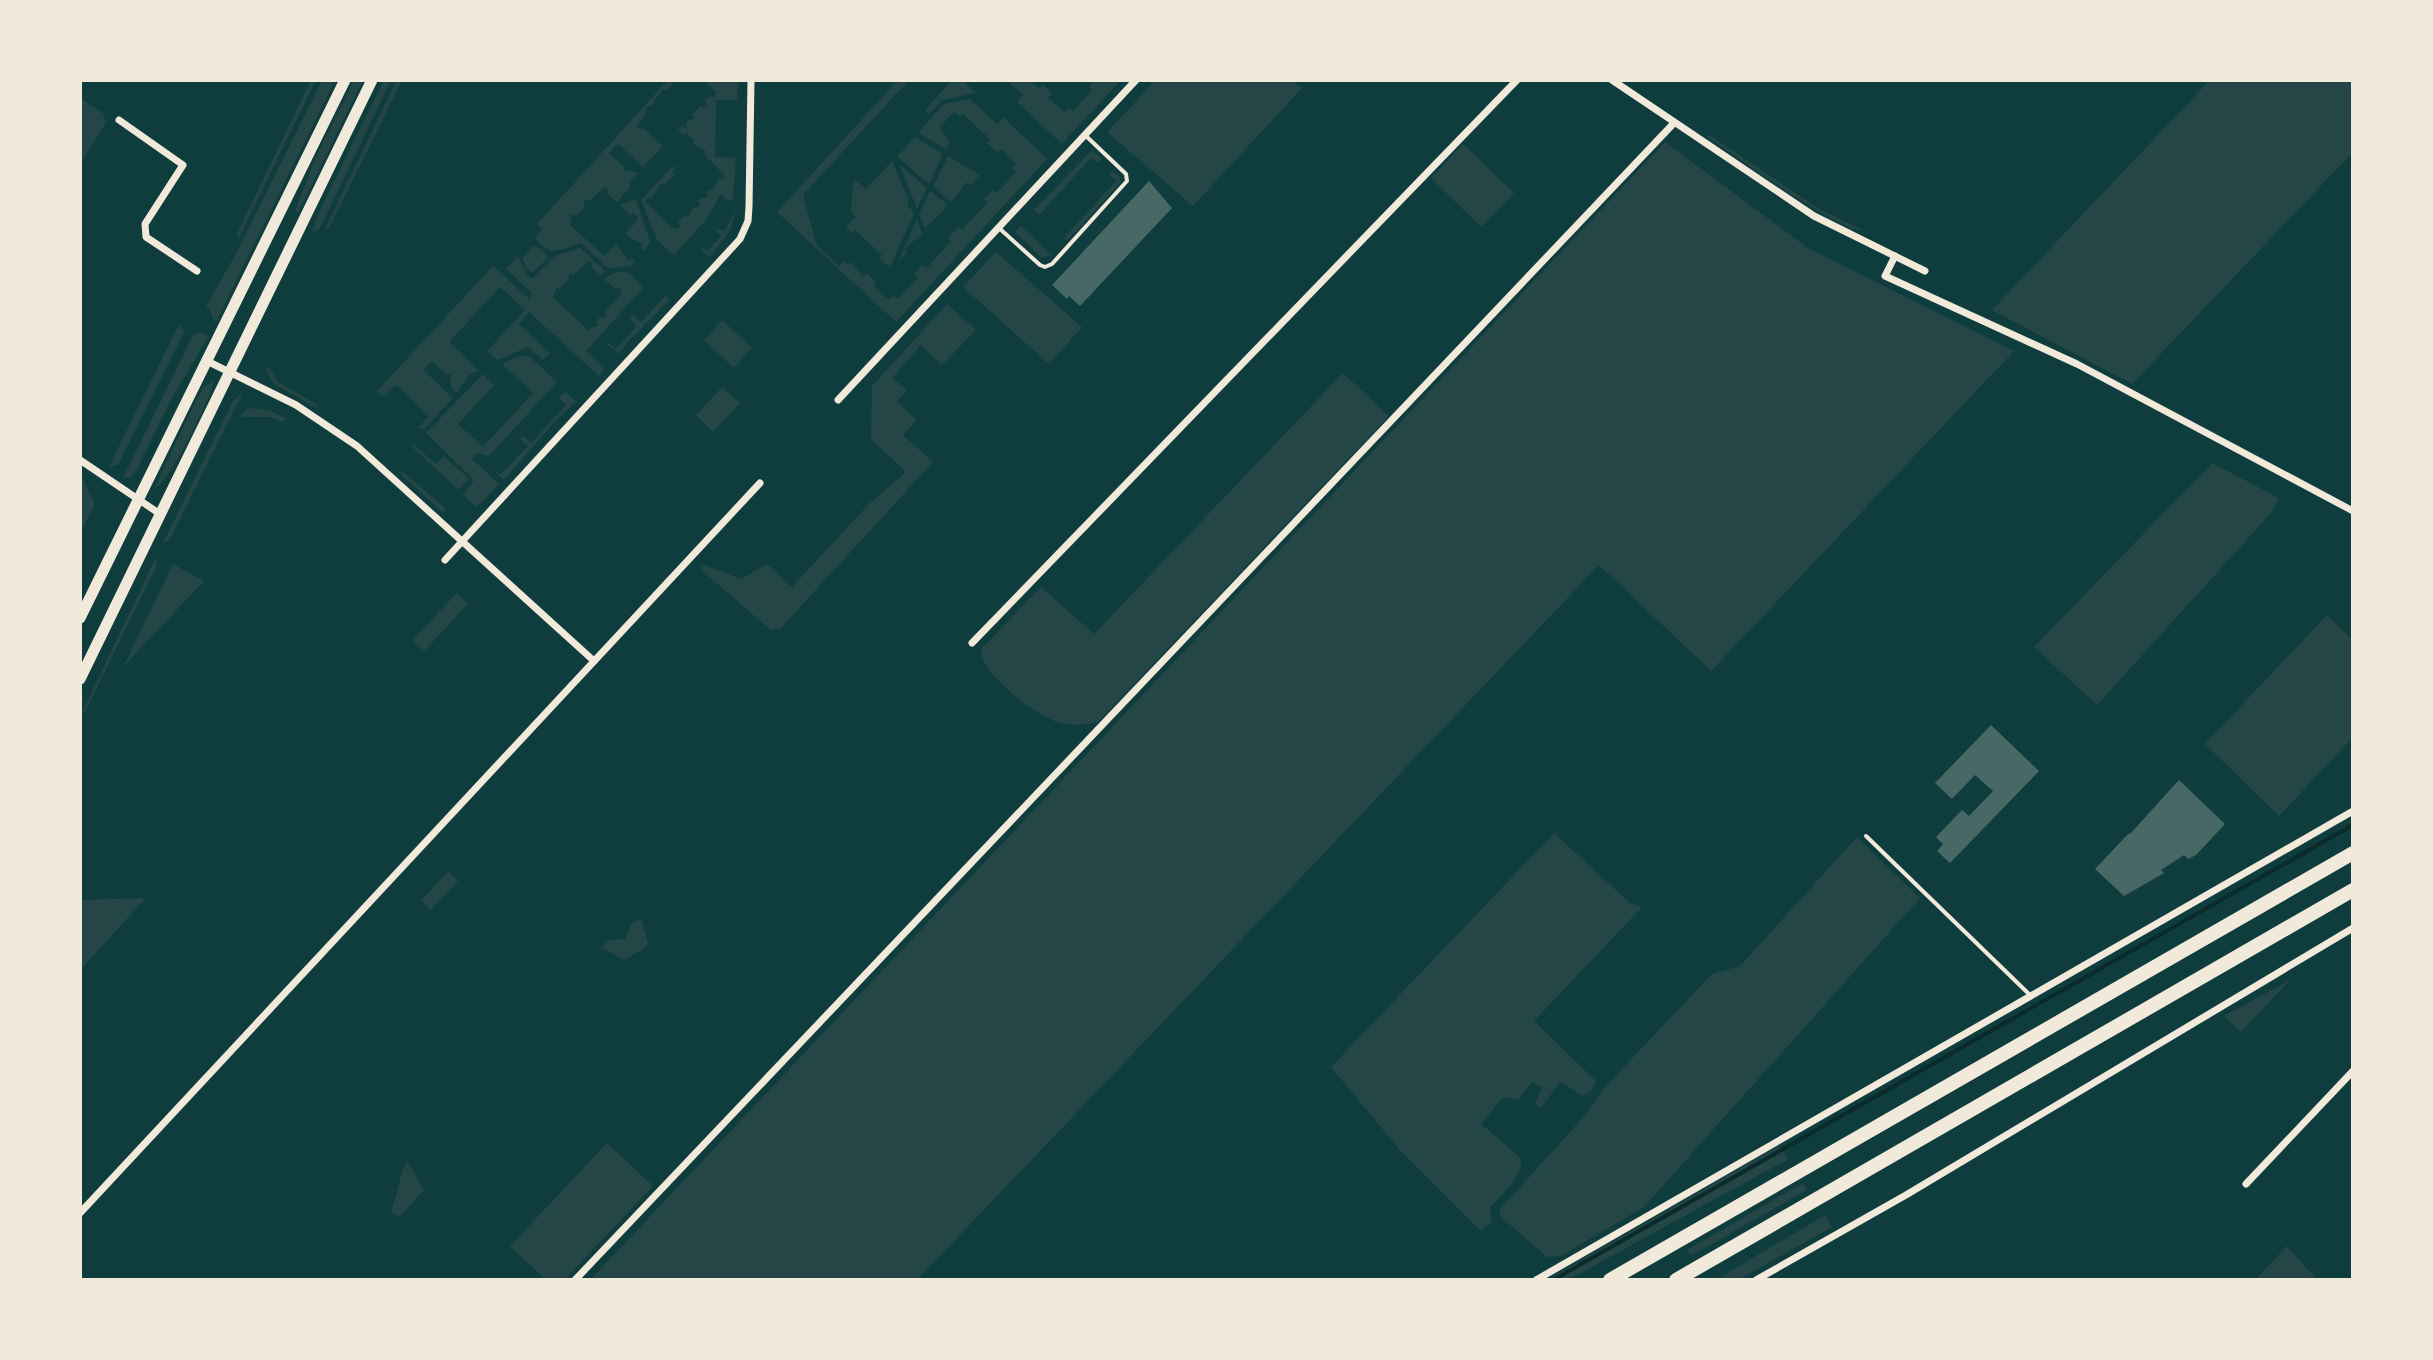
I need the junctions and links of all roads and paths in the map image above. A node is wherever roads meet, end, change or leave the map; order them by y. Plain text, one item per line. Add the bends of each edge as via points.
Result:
1 (345, 80) edge
2 (372, 80) edge
3 (751, 80) edge
4 (1136, 80) edge
5 (1517, 80) edge
6 (1612, 80) edge
7 (119, 120) dead end
8 (1674, 123) junction
9 (1084, 135) junction
10 (998, 227) junction
11 (1895, 256) junction
12 (197, 271) dead end
13 (1925, 271) dead end
14 (207, 361) junction
15 (230, 372) junction
16 (838, 400) dead end
17 (80, 460) edge
18 (760, 483) dead end
19 (138, 499) junction
20 (2353, 511) edge
21 (160, 514) junction
22 (463, 540) junction
23 (445, 560) dead end
24 (80, 618) edge
25 (972, 643) dead end
26 (594, 661) junction
27 (80, 679) edge
28 (2353, 811) edge
29 (1866, 836) dead end
30 (2353, 853) edge
31 (2353, 890) edge
32 (2353, 928) edge
33 (2030, 995) junction
34 (2353, 1071) edge
35 (2246, 1184) dead end
36 (80, 1213) edge
37 (575, 1280) edge
38 (1536, 1280) edge
39 (1610, 1280) edge
40 (1676, 1280) edge
41 (1756, 1280) edge

1 - 14 main road
2 - 15 main road
3 - 22 street via 749,207 740,239
4 - 9 street
5 - 25 street
6 - 8 street
7 - 12 street via 183,165 145,224 146,237
8 - 11 street via 1814,216
8 - 37 street
9 - 10 street
9 - 10 lane via 1126,174 1127,183 1052,264 1040,265
10 - 16 street
11 - 13 street
11 - 20 street via 1885,276 2077,364
14 - 15 street
14 - 19 main road
15 - 21 main road
15 - 22 street via 345,437
17 - 19 street
18 - 26 street
19 - 21 street
19 - 24 main road
21 - 27 main road
22 - 23 street
22 - 26 street
26 - 36 street
28 - 33 street
29 - 33 lane
30 - 39 highway
31 - 40 highway
32 - 41 street
33 - 38 street
34 - 35 street

